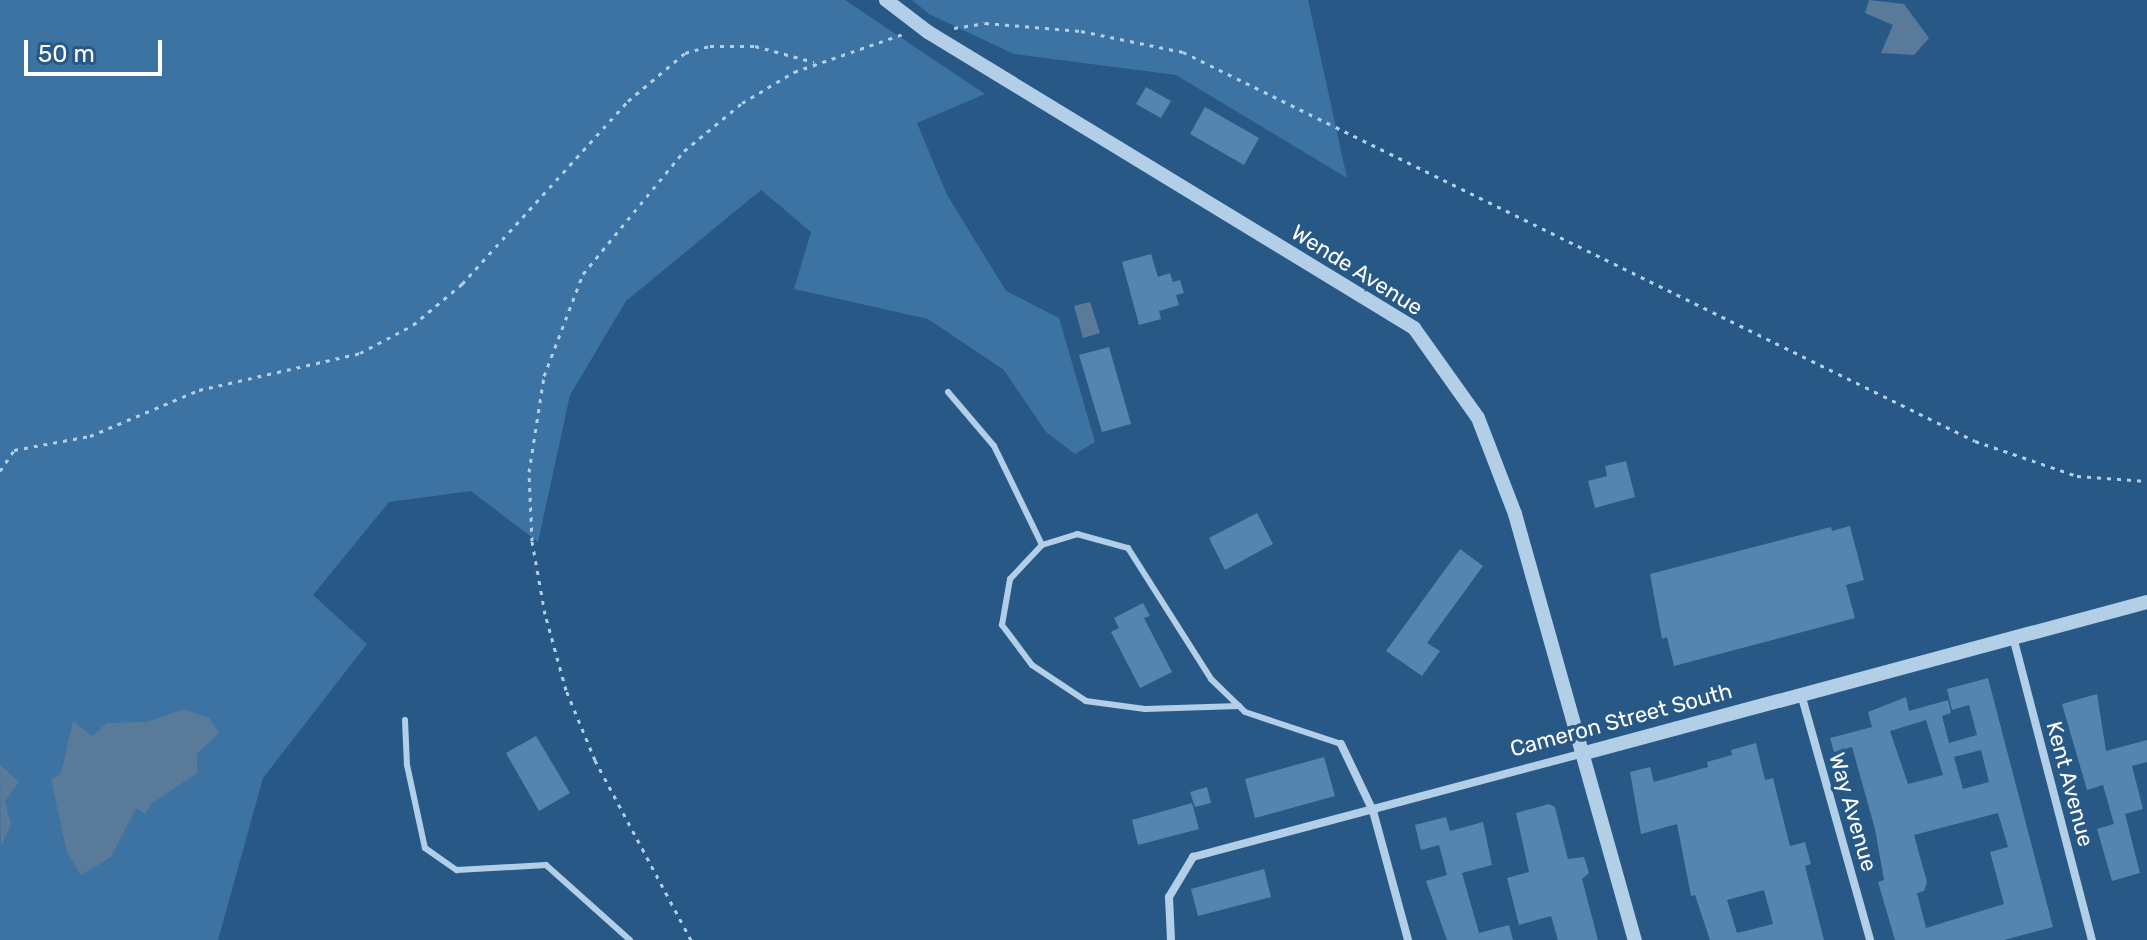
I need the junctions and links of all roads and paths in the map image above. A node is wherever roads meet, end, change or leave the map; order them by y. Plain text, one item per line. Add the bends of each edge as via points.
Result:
1 (886, 0) edge
2 (928, 32) junction
3 (817, 63) junction
4 (948, 392) dead end
5 (0, 471) edge
6 (2147, 481) edge
7 (1042, 545) junction
8 (2147, 602) edge
9 (2013, 636) junction
10 (1801, 693) junction
11 (1239, 706) junction
12 (405, 720) dead end
13 (1341, 744) joint
14 (1585, 753) junction
15 (1373, 811) junction
16 (630, 940) edge
17 (691, 940) edge
18 (1171, 940) edge
19 (1408, 940) edge
20 (1635, 940) edge
21 (1870, 940) edge
22 (2092, 940) edge

1 - 2 street, Wende Avenue
2 - 3 path via 888,36
2 - 6 path via 985,23 1081,31 1183,52 1975,441 2077,476
2 - 14 street, Wende Avenue via 1414,328 1478,418 1515,514
3 - 5 path via 755,46 710,46 685,53 628,101 462,284 413,325 360,353 199,390 90,436 14,450
3 - 17 path via 742,103 684,151 583,274 544,376 529,472 532,541 566,690 595,760
4 - 7 lane via 994,446
7 - 11 lane via 1077,534 1128,548 1211,679
7 - 11 lane via 1010,579 1002,625 1032,665 1086,701 1145,709
8 - 9 street, Cameron Street South
9 - 10 street, Cameron Street South
9 - 22 street, Kent Avenue
10 - 14 street, Cameron Street South
10 - 21 street, Way Avenue
11 - 13 lane
12 - 16 lane via 407,765 425,848 457,870 546,865
13 - 15 street
14 - 15 street, Cameron Street South
14 - 20 street, Wende Avenue
15 - 18 street, Cameron Street South via 1193,857 1169,897
15 - 19 street

